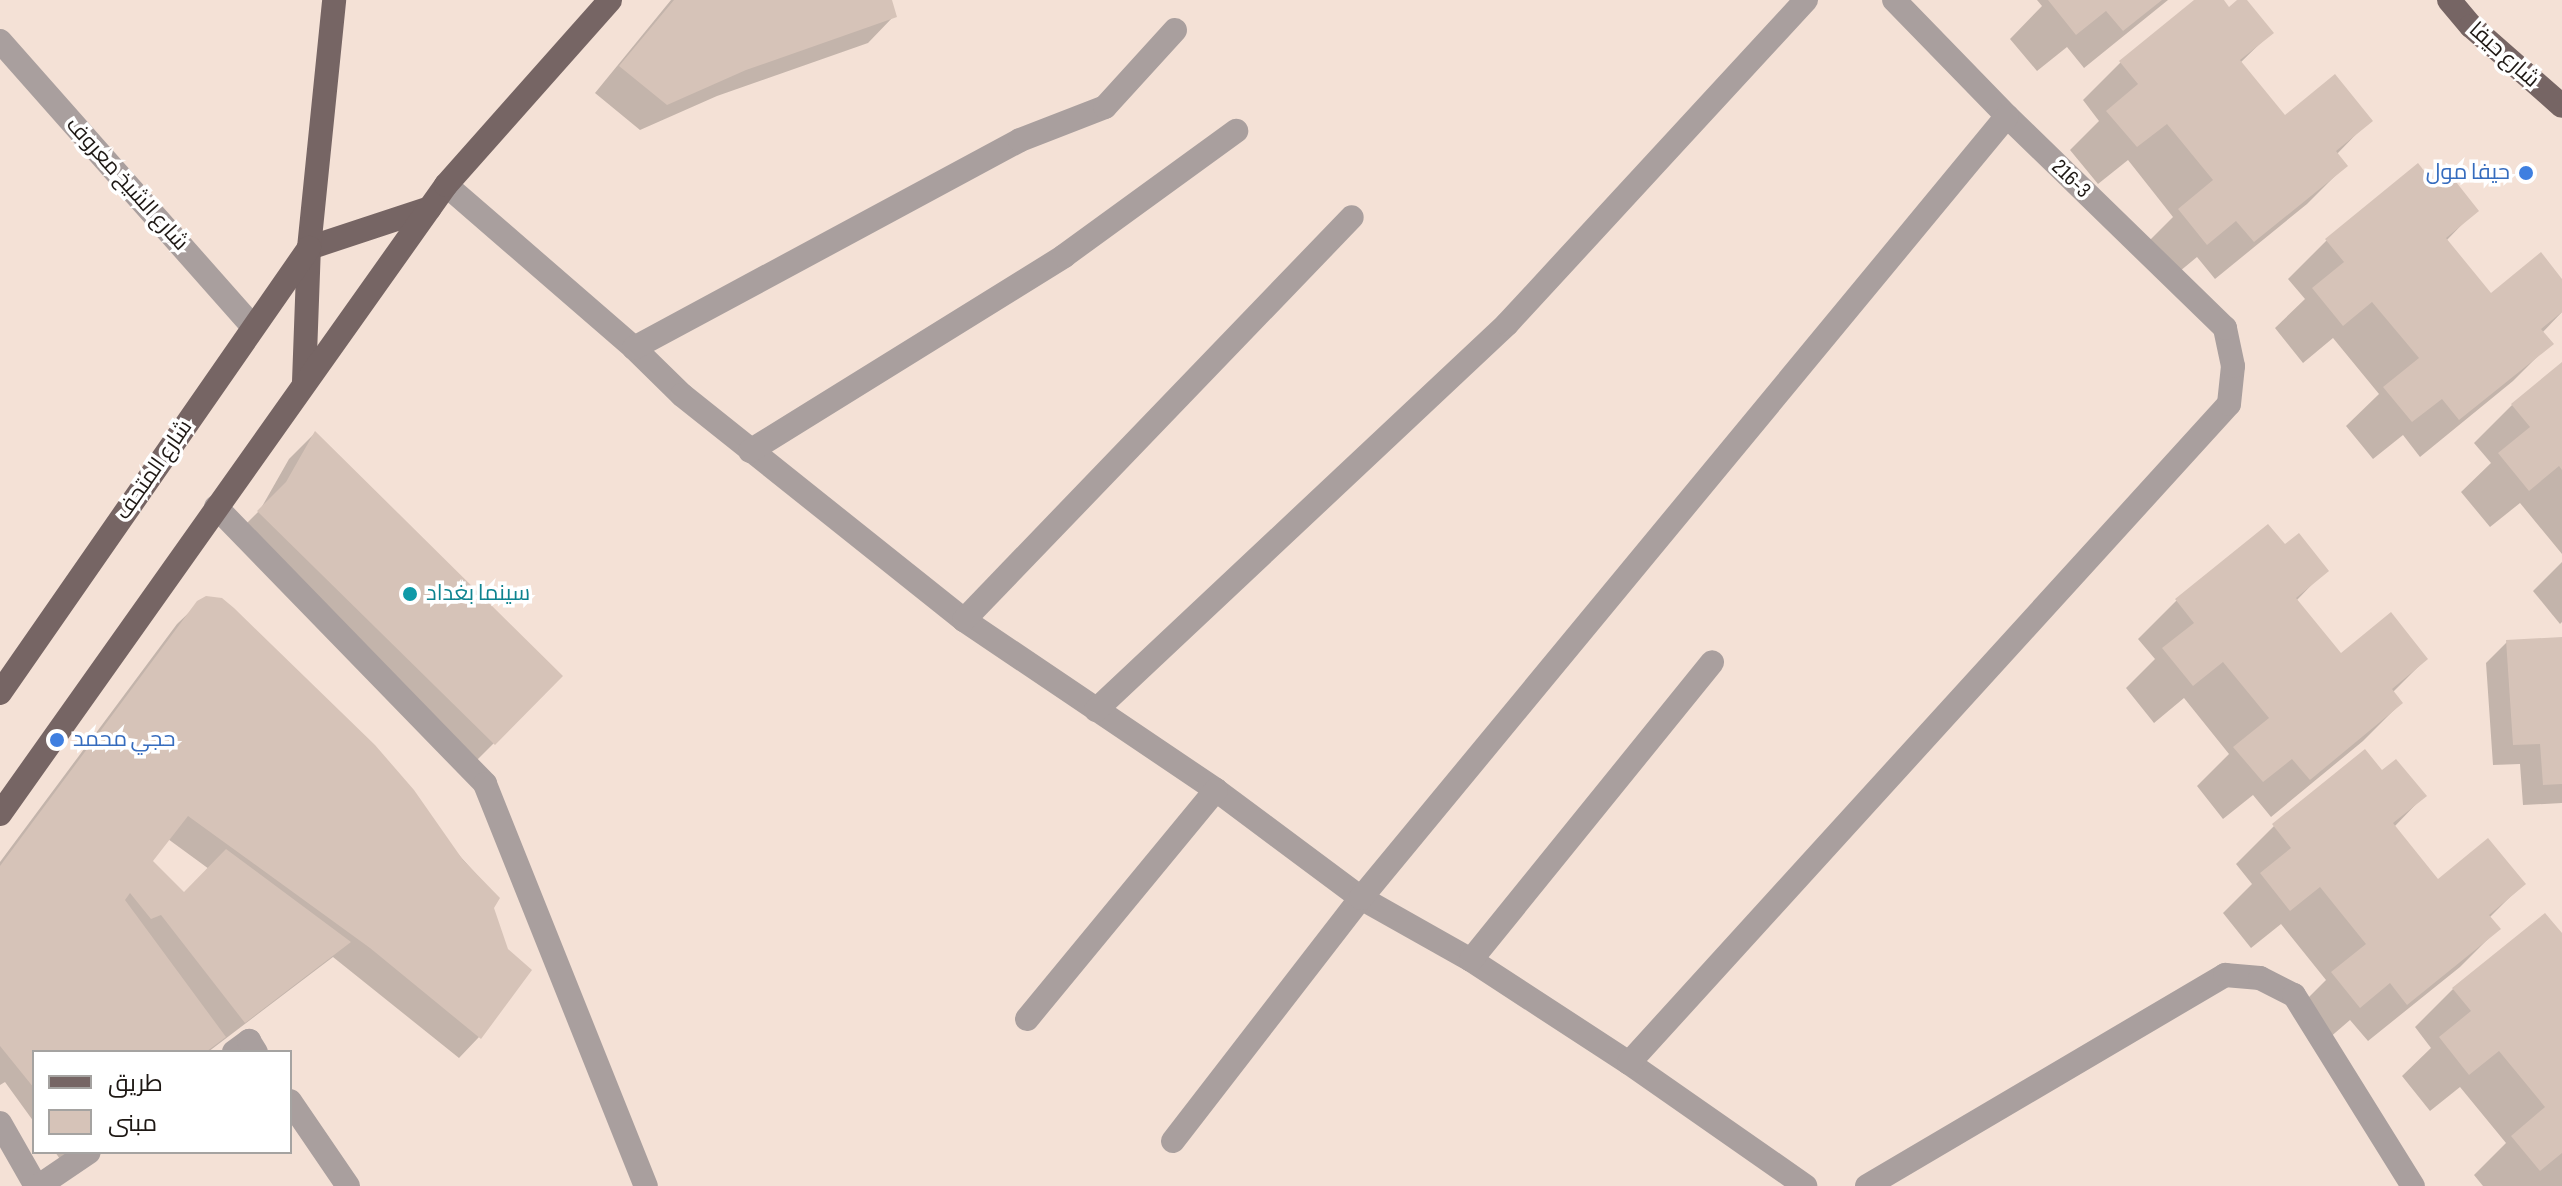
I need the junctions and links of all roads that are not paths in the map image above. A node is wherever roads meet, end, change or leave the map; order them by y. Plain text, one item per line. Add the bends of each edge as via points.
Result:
1 (334, 0) edge
2 (610, 0) edge
3 (1806, 0) edge
4 (1894, 0) edge
5 (2449, 0) edge
6 (1175, 30) dead end
7 (0, 41) edge
8 (2562, 106) edge
9 (2007, 116) junction
10 (1236, 131) dead end
11 (446, 185) junction
12 (430, 208) junction
13 (1352, 217) dead end
14 (309, 248) junction
15 (253, 327) junction
16 (634, 348) junction
17 (304, 382) junction
18 (750, 451) junction
19 (216, 507) junction
20 (964, 620) junction
21 (1712, 662) dead end
22 (0, 693) edge
23 (1096, 710) junction
24 (1216, 790) junction
25 (0, 814) edge
26 (1361, 898) junction
27 (1471, 960) junction
28 (1027, 1019) dead end
29 (237, 1050) edge
30 (255, 1050) edge
31 (1629, 1063) junction
32 (292, 1104) edge
33 (0, 1123) edge
34 (1173, 1141) dead end
35 (86, 1154) edge
36 (38, 1186) edge
37 (348, 1186) edge
38 (646, 1186) edge
39 (1805, 1186) edge
40 (1867, 1186) edge
41 (2413, 1186) edge

1 - 14 main road, شارع المتحف
2 - 11 main road
3 - 23 street via 1507,324
4 - 9 street, 216-3
5 - 8 main road, شارع حيفا
6 - 16 street via 1105,107 1020,140
7 - 15 street, شارع الشيخ معروف
9 - 26 street
9 - 31 street, 216-3 via 2225,328 2233,366 2229,404
10 - 18 street via 1064,256
11 - 12 main road
11 - 16 street
12 - 14 main road
12 - 17 main road
13 - 20 street
14 - 15 main road, شارع المتحف
14 - 17 main road, شارع المتحف
15 - 22 main road, شارع المتحف
16 - 18 street
17 - 19 main road
18 - 20 street
19 - 25 main road
19 - 38 street via 485,784
20 - 23 street
21 - 27 street
23 - 24 street
24 - 26 street
24 - 28 street
26 - 27 street
26 - 34 street
27 - 31 street
29 - 30 street via 249,1041
31 - 39 street
32 - 37 street
33 - 36 street
35 - 36 street
40 - 41 street via 2225,975 2260,978 2294,995

